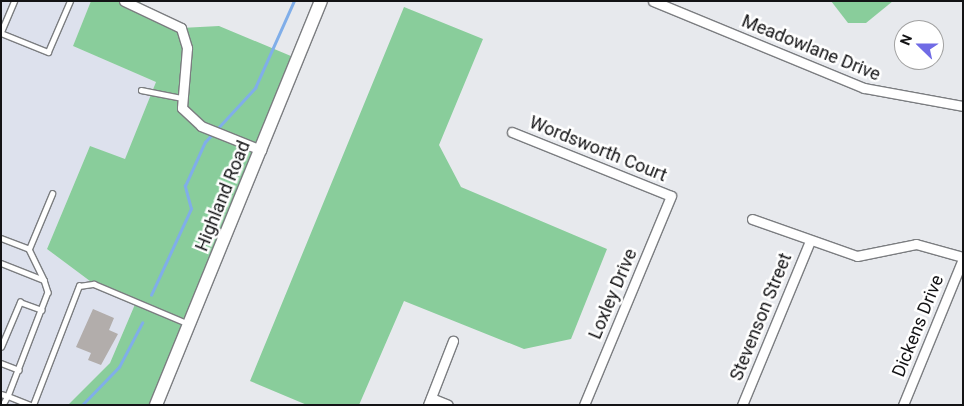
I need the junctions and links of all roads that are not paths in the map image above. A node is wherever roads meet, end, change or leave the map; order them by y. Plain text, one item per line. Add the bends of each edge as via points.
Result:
1 (14, 1) edge
2 (70, 1) edge
3 (124, 1) edge
4 (321, 1) edge
5 (652, 1) edge
6 (1, 32) edge
7 (141, 90) dead end
8 (182, 98) junction
9 (963, 106) edge
10 (512, 132) dead end
11 (261, 150) junction
12 (52, 194) dead end
13 (671, 196) joint
14 (752, 219) dead end
15 (1, 238) edge
16 (809, 243) junction
17 (29, 249) junction
18 (963, 258) edge
19 (1, 263) edge
20 (44, 280) junction
21 (42, 310) junction
22 (189, 324) junction
23 (453, 341) dead end
24 (1, 347) edge
25 (1, 363) edge
26 (18, 370) junction
27 (1, 394) edge
28 (8, 396) junction
29 (430, 401) edge
30 (4, 405) edge
31 (30, 405) edge
32 (34, 405) edge
33 (156, 405) edge
34 (448, 405) edge
35 (584, 405) edge
36 (742, 405) edge
37 (903, 405) edge

1 - 6 lane
2 - 6 lane via 48,52
3 - 8 street via 181,28 187,48
4 - 11 street, Highland Road
5 - 9 street, Meadowlane Drive via 870,90
7 - 8 lane
8 - 11 street via 182,108 201,126
10 - 13 street, Wordsworth Court
11 - 22 street, Highland Road
12 - 17 lane
13 - 35 street, Loxley Drive
14 - 16 street
15 - 17 lane
16 - 18 street via 857,256 892,247 933,245
16 - 36 street, Stevenson Street
17 - 20 lane
18 - 37 street, Dickens Drive
19 - 20 lane
20 - 21 lane via 48,292
21 - 24 lane via 20,302
21 - 26 lane
22 - 32 lane via 94,284 79,286
22 - 33 street, Highland Road
23 - 29 street
25 - 26 lane
26 - 28 lane
27 - 28 lane
28 - 30 lane
28 - 31 lane
29 - 34 street

